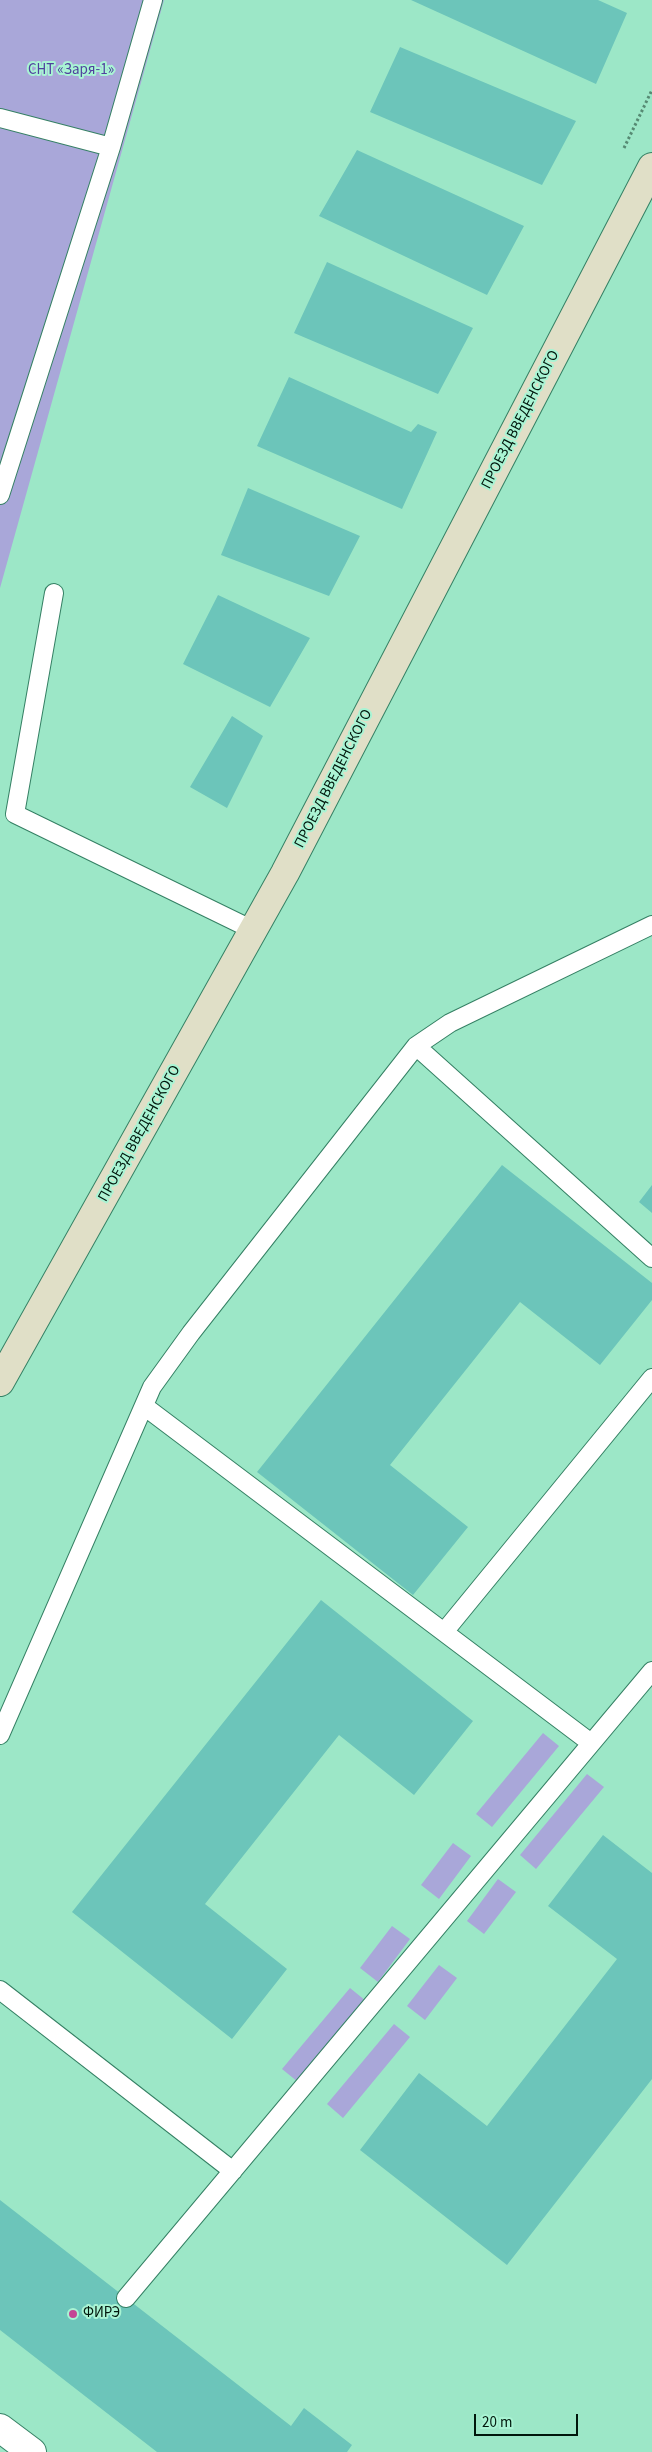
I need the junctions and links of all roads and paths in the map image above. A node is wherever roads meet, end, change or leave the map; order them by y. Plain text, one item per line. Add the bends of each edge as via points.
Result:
1 (153, 0) edge
2 (0, 118) edge
3 (111, 147) junction
4 (652, 167) edge
5 (0, 495) edge
6 (54, 593) dead end
7 (652, 925) edge
8 (253, 930) junction
9 (416, 1046) junction
10 (652, 1258) edge
11 (652, 1378) edge
12 (0, 1382) edge
13 (144, 1406) junction
14 (444, 1632) junction
15 (652, 1671) edge
16 (0, 1735) edge
17 (591, 1744) junction
18 (0, 1990) edge
19 (232, 2171) junction
20 (126, 2298) dead end
21 (0, 2428) edge
22 (32, 2452) edge

1 - 3 lane
2 - 3 lane
3 - 5 lane
4 - 8 street, ПРОЕЗД ВВЕДЕНСКОГО
6 - 8 lane via 15,814
7 - 9 lane via 450,1023
8 - 12 street, ПРОЕЗД ВВЕДЕНСКОГО
9 - 10 lane
9 - 13 lane via 191,1333 152,1387
11 - 14 lane
13 - 14 lane
13 - 16 lane
14 - 17 lane
15 - 17 lane
17 - 19 lane
18 - 19 lane
19 - 20 lane
21 - 22 street

